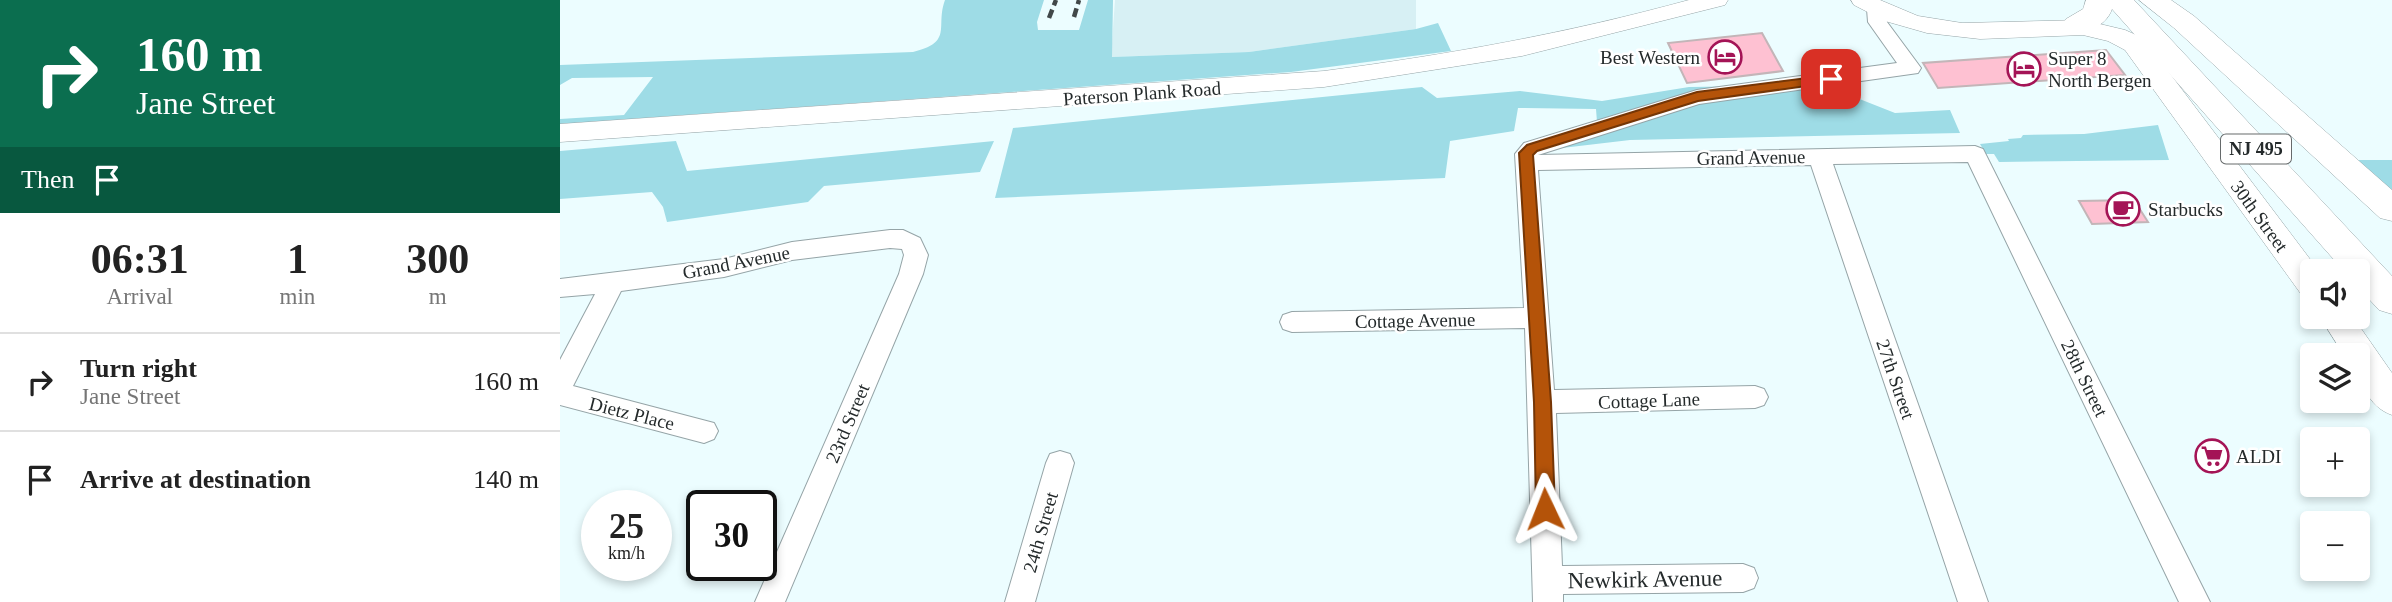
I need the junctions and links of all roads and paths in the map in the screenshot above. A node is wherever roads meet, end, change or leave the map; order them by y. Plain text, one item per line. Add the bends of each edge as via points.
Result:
1 (1716, 0) edge
2 (2101, 0) edge
3 (2119, 0) edge
4 (2147, 0) edge
5 (2153, 0) edge
6 (1869, 4) edge
7 (2076, 25) junction
8 (2134, 44) junction
9 (560, 133) edge
10 (1975, 154) joint
11 (1819, 156) junction
12 (1527, 163) junction
13 (2392, 211) edge
14 (912, 244) joint
15 (2392, 264) edge
16 (2300, 269) edge
17 (613, 283) junction
18 (560, 288) edge
19 (2392, 300) edge
20 (1536, 318) junction
21 (1293, 322) dead end
22 (2344, 329) edge
23 (2346, 329) edge
24 (2392, 383) edge
25 (560, 385) edge
26 (560, 394) edge
27 (1755, 397) dead end
28 (2392, 401) edge
29 (1542, 402) junction
30 (704, 431) dead end
31 (1060, 463) dead end
32 (1743, 578) dead end
33 (1548, 591) edge
34 (770, 602) edge
35 (1020, 602) edge
36 (1973, 602) edge
37 (2195, 602) edge

1 - 9 main road, Paterson Plank Road via 1549,44 1415,69
2 - 7 highway via 2096,14
2 - 8 highway
3 - 19 highway, NJ 495
4 - 15 highway, NJ 495
5 - 13 highway via 2184,22
6 - 7 main road via 1905,21 1960,29
6 - 12 street via 1911,68 1697,97 1532,148 1526,153
7 - 8 main road
8 - 16 main road, 30th Street
10 - 11 street, Grand Avenue
10 - 37 street, 28th Street
11 - 12 street, Grand Avenue
11 - 36 street, 27th Street
12 - 20 street
14 - 17 street, Grand Avenue via 890,239 792,251 724,268
14 - 34 street, 23rd Street via 916,255 911,274
17 - 18 street, Grand Avenue
17 - 25 street
20 - 21 street, Cottage Avenue
20 - 29 street
22 - 28 main road
23 - 24 main road
26 - 30 street, Dietz Place
27 - 29 street, Cottage Lane
29 - 33 street
31 - 35 street, 24th Street
32 - 33 street, Newkirk Avenue

